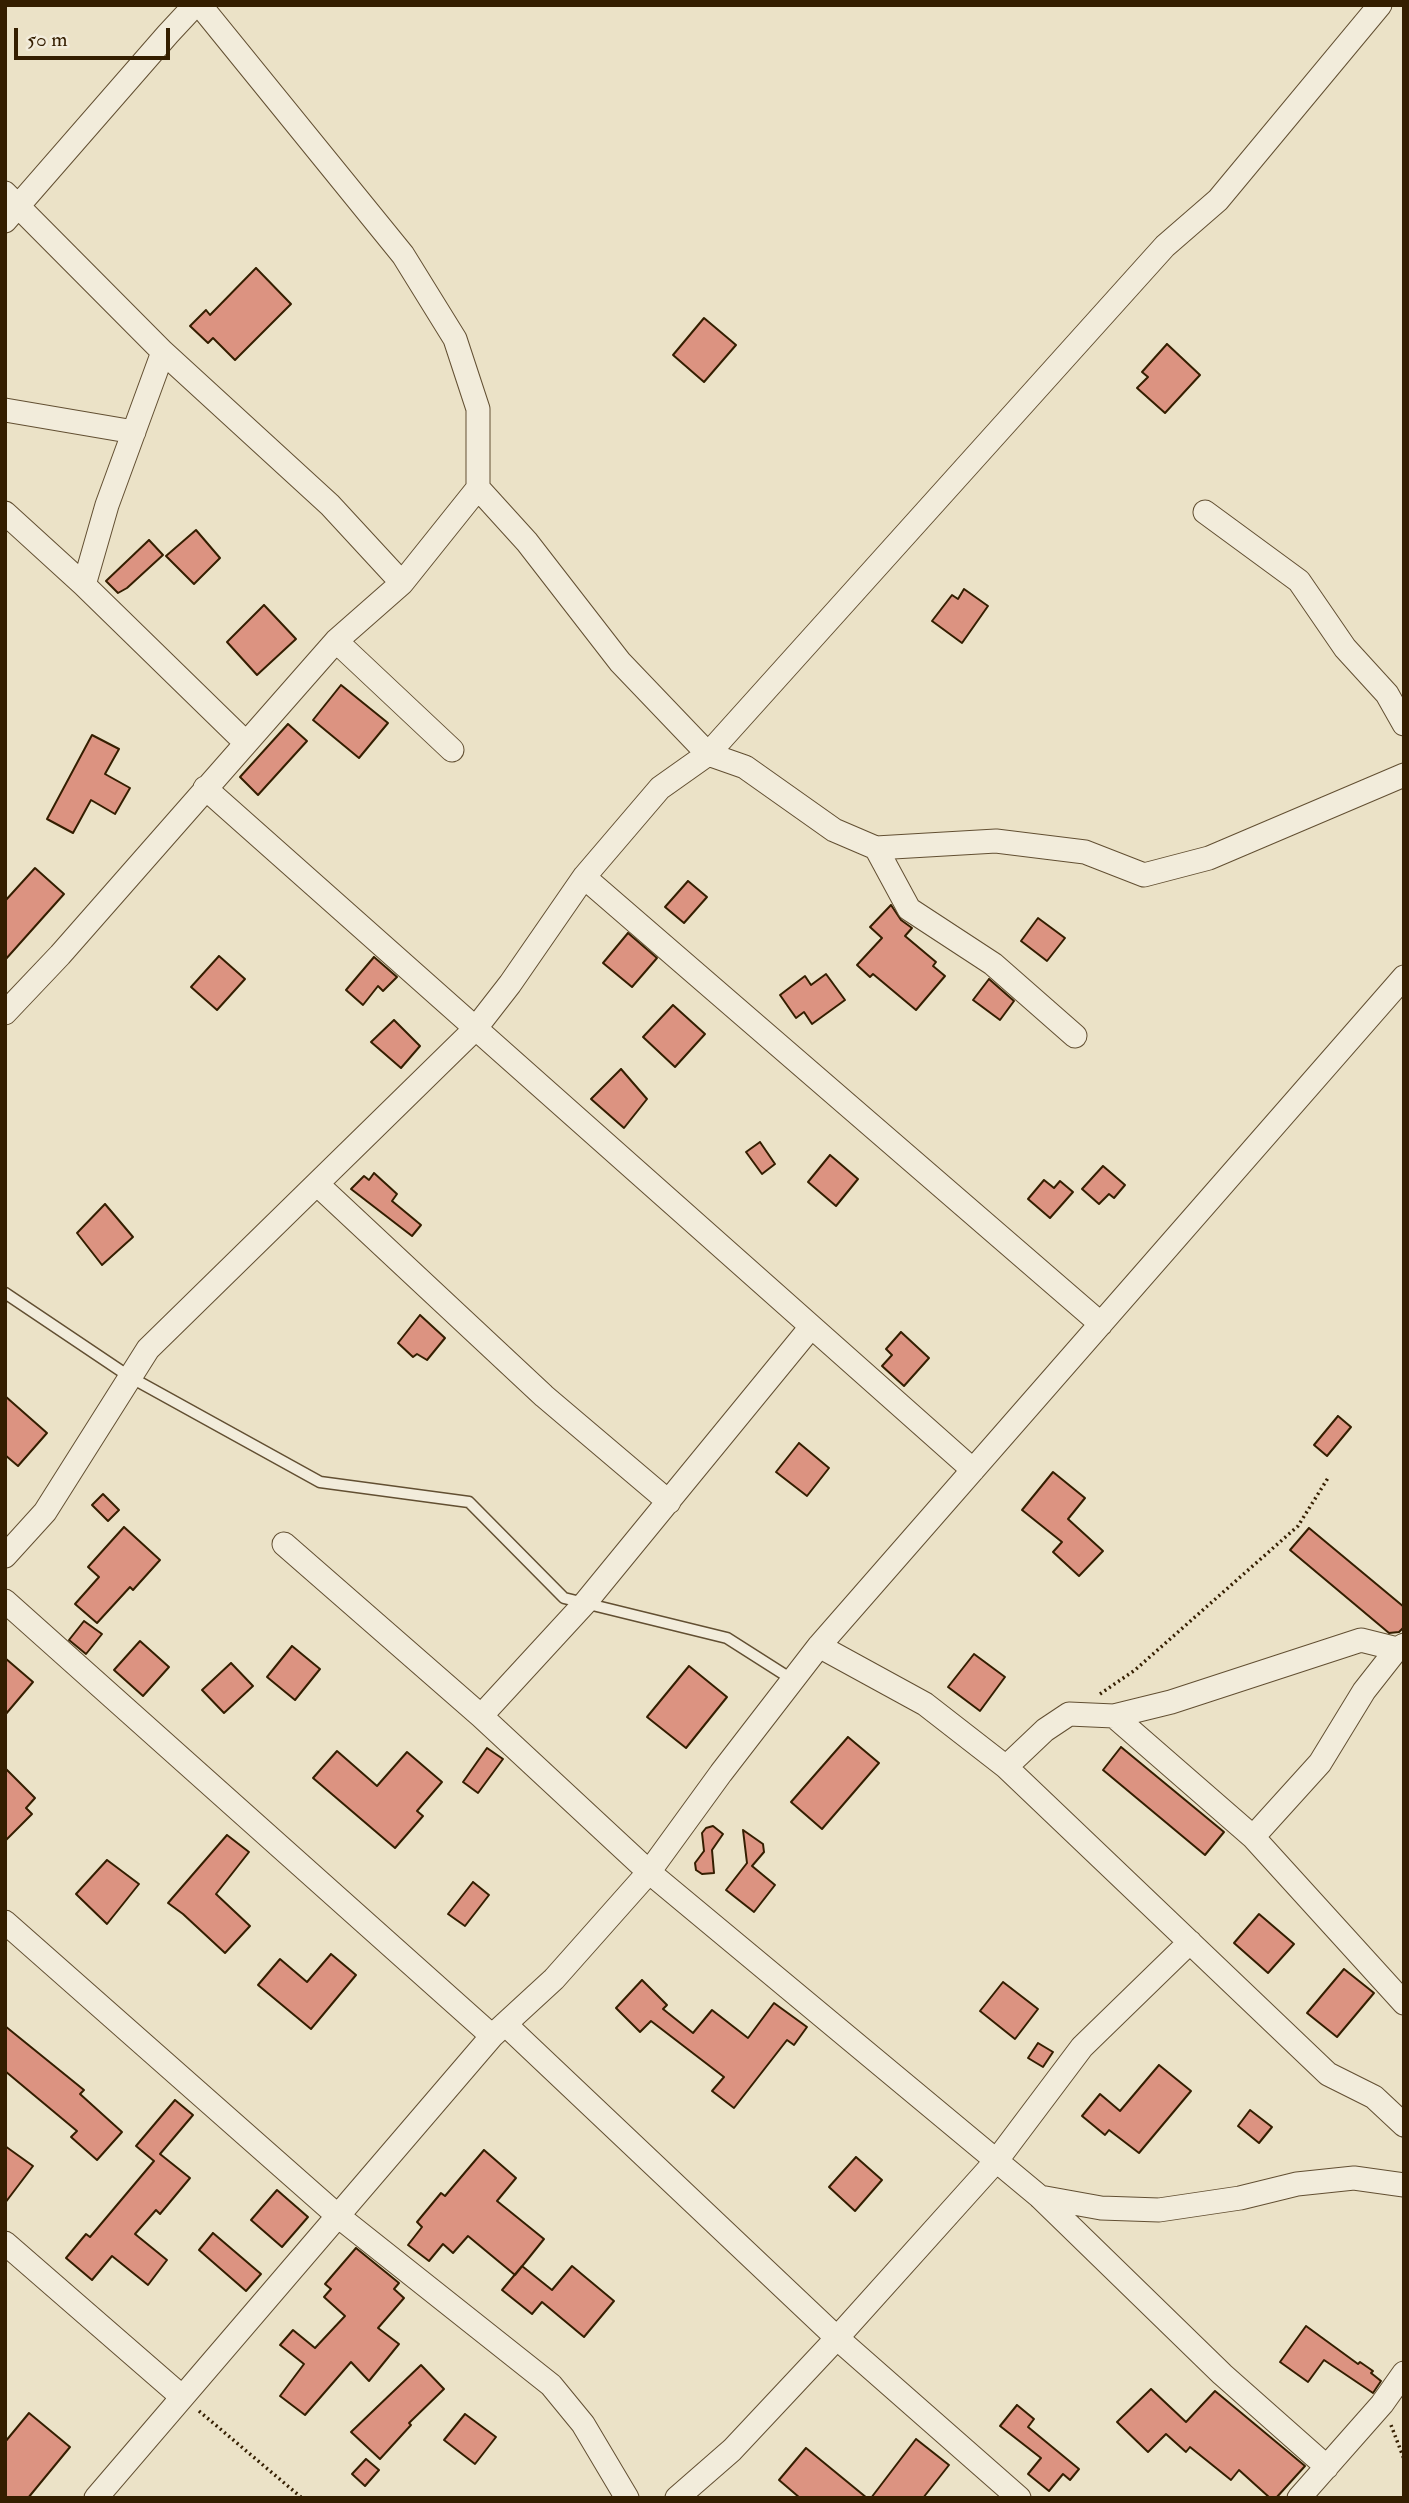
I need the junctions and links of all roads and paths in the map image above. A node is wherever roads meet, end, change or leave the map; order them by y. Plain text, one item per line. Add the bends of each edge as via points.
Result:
1 (198, 5) edge
2 (1380, 5) edge
3 (10, 207) edge
4 (163, 352) junction
5 (5, 410) edge
6 (134, 432) junction
7 (478, 488) junction
8 (1205, 512) dead end
9 (5, 513) edge
10 (402, 583) junction
11 (84, 585) junction
12 (335, 640) junction
13 (1404, 724) edge
14 (246, 743) junction
15 (452, 750) dead end
16 (708, 754) junction
17 (1404, 775) edge
18 (205, 788) junction
19 (876, 848) junction
20 (584, 877) junction
21 (1404, 977) edge
22 (5, 1013) edge
23 (475, 1030) junction
24 (1075, 1036) dead end
25 (317, 1184) junction
26 (5, 1293) edge
27 (1101, 1324) junction
28 (811, 1327) junction
29 (130, 1377) junction
30 (973, 1470) junction
31 (1328, 1478) dead end
32 (669, 1502) junction
33 (284, 1544) dead end
34 (5, 1556) edge
35 (5, 1601) edge
36 (585, 1603) junction
37 (819, 1646) junction
38 (1401, 1647) edge
39 (793, 1679) junction
40 (1069, 1714) junction
41 (481, 1716) junction
42 (1114, 1716) junction
43 (1006, 1767) junction
44 (1253, 1837) junction
45 (649, 1872) junction
46 (5, 1922) edge
47 (1189, 1942) junction
48 (1404, 2003) edge
49 (498, 2030) junction
50 (1404, 2124) edge
51 (997, 2160) junction
52 (1404, 2185) edge
53 (1040, 2197) junction
54 (338, 2216) junction
55 (5, 2243) edge
56 (838, 2338) junction
57 (1404, 2373) edge
58 (181, 2396) junction
59 (1382, 2404) junction
60 (1404, 2459) edge
61 (1327, 2467) junction
62 (96, 2498) edge
63 (302, 2498) edge
64 (627, 2498) edge
65 (677, 2498) edge
66 (1019, 2498) edge
67 (1299, 2498) edge

1 - 3 street
1 - 7 street via 403,256 455,339 478,409
2 - 16 street via 1218,200 1165,246
3 - 4 street
4 - 6 street
4 - 10 street via 330,505
5 - 6 street
6 - 11 street
7 - 10 street
7 - 16 street via 527,542 620,662
8 - 13 street via 1299,581 1345,648 1387,694
9 - 11 street
10 - 12 street
11 - 14 street
12 - 14 street
12 - 15 street
14 - 18 street
16 - 19 street via 745,768 834,830
16 - 20 street via 660,788
17 - 19 street via 1209,858 1144,875 1085,852 996,841
18 - 22 street
18 - 23 street
19 - 24 street via 909,909 993,964
20 - 23 street
20 - 27 street
21 - 27 street
23 - 25 street
23 - 28 street
25 - 29 street via 148,1349
25 - 32 street via 544,1396
26 - 29 lane
27 - 30 street
28 - 30 street
28 - 32 street
29 - 34 street via 45,1512
29 - 36 lane via 320,1482 469,1502 564,1598
30 - 37 street
31 - 40 path via 1298,1526 1135,1670
32 - 36 street
33 - 41 street
35 - 49 street
36 - 39 lane via 727,1638
36 - 41 street
37 - 39 street
37 - 43 street via 925,1704
38 - 42 street via 1361,1640
38 - 44 street via 1364,1691 1320,1763
39 - 45 street
40 - 42 street
40 - 43 street
41 - 45 street
42 - 44 street
43 - 47 street
44 - 48 street
45 - 49 street via 554,1979
45 - 51 street
46 - 54 street
47 - 50 street via 1328,2074 1374,2097
47 - 51 street via 1082,2047
49 - 54 street
49 - 56 street
51 - 53 street
51 - 56 street
52 - 53 street via 1354,2178 1159,2210 1101,2208
53 - 61 street via 1222,2374
54 - 58 street
54 - 64 street via 551,2385 583,2424
55 - 58 street
56 - 65 street via 732,2450
56 - 66 street
57 - 59 street
58 - 62 street
58 - 63 path
59 - 60 path
59 - 61 street
61 - 67 street

